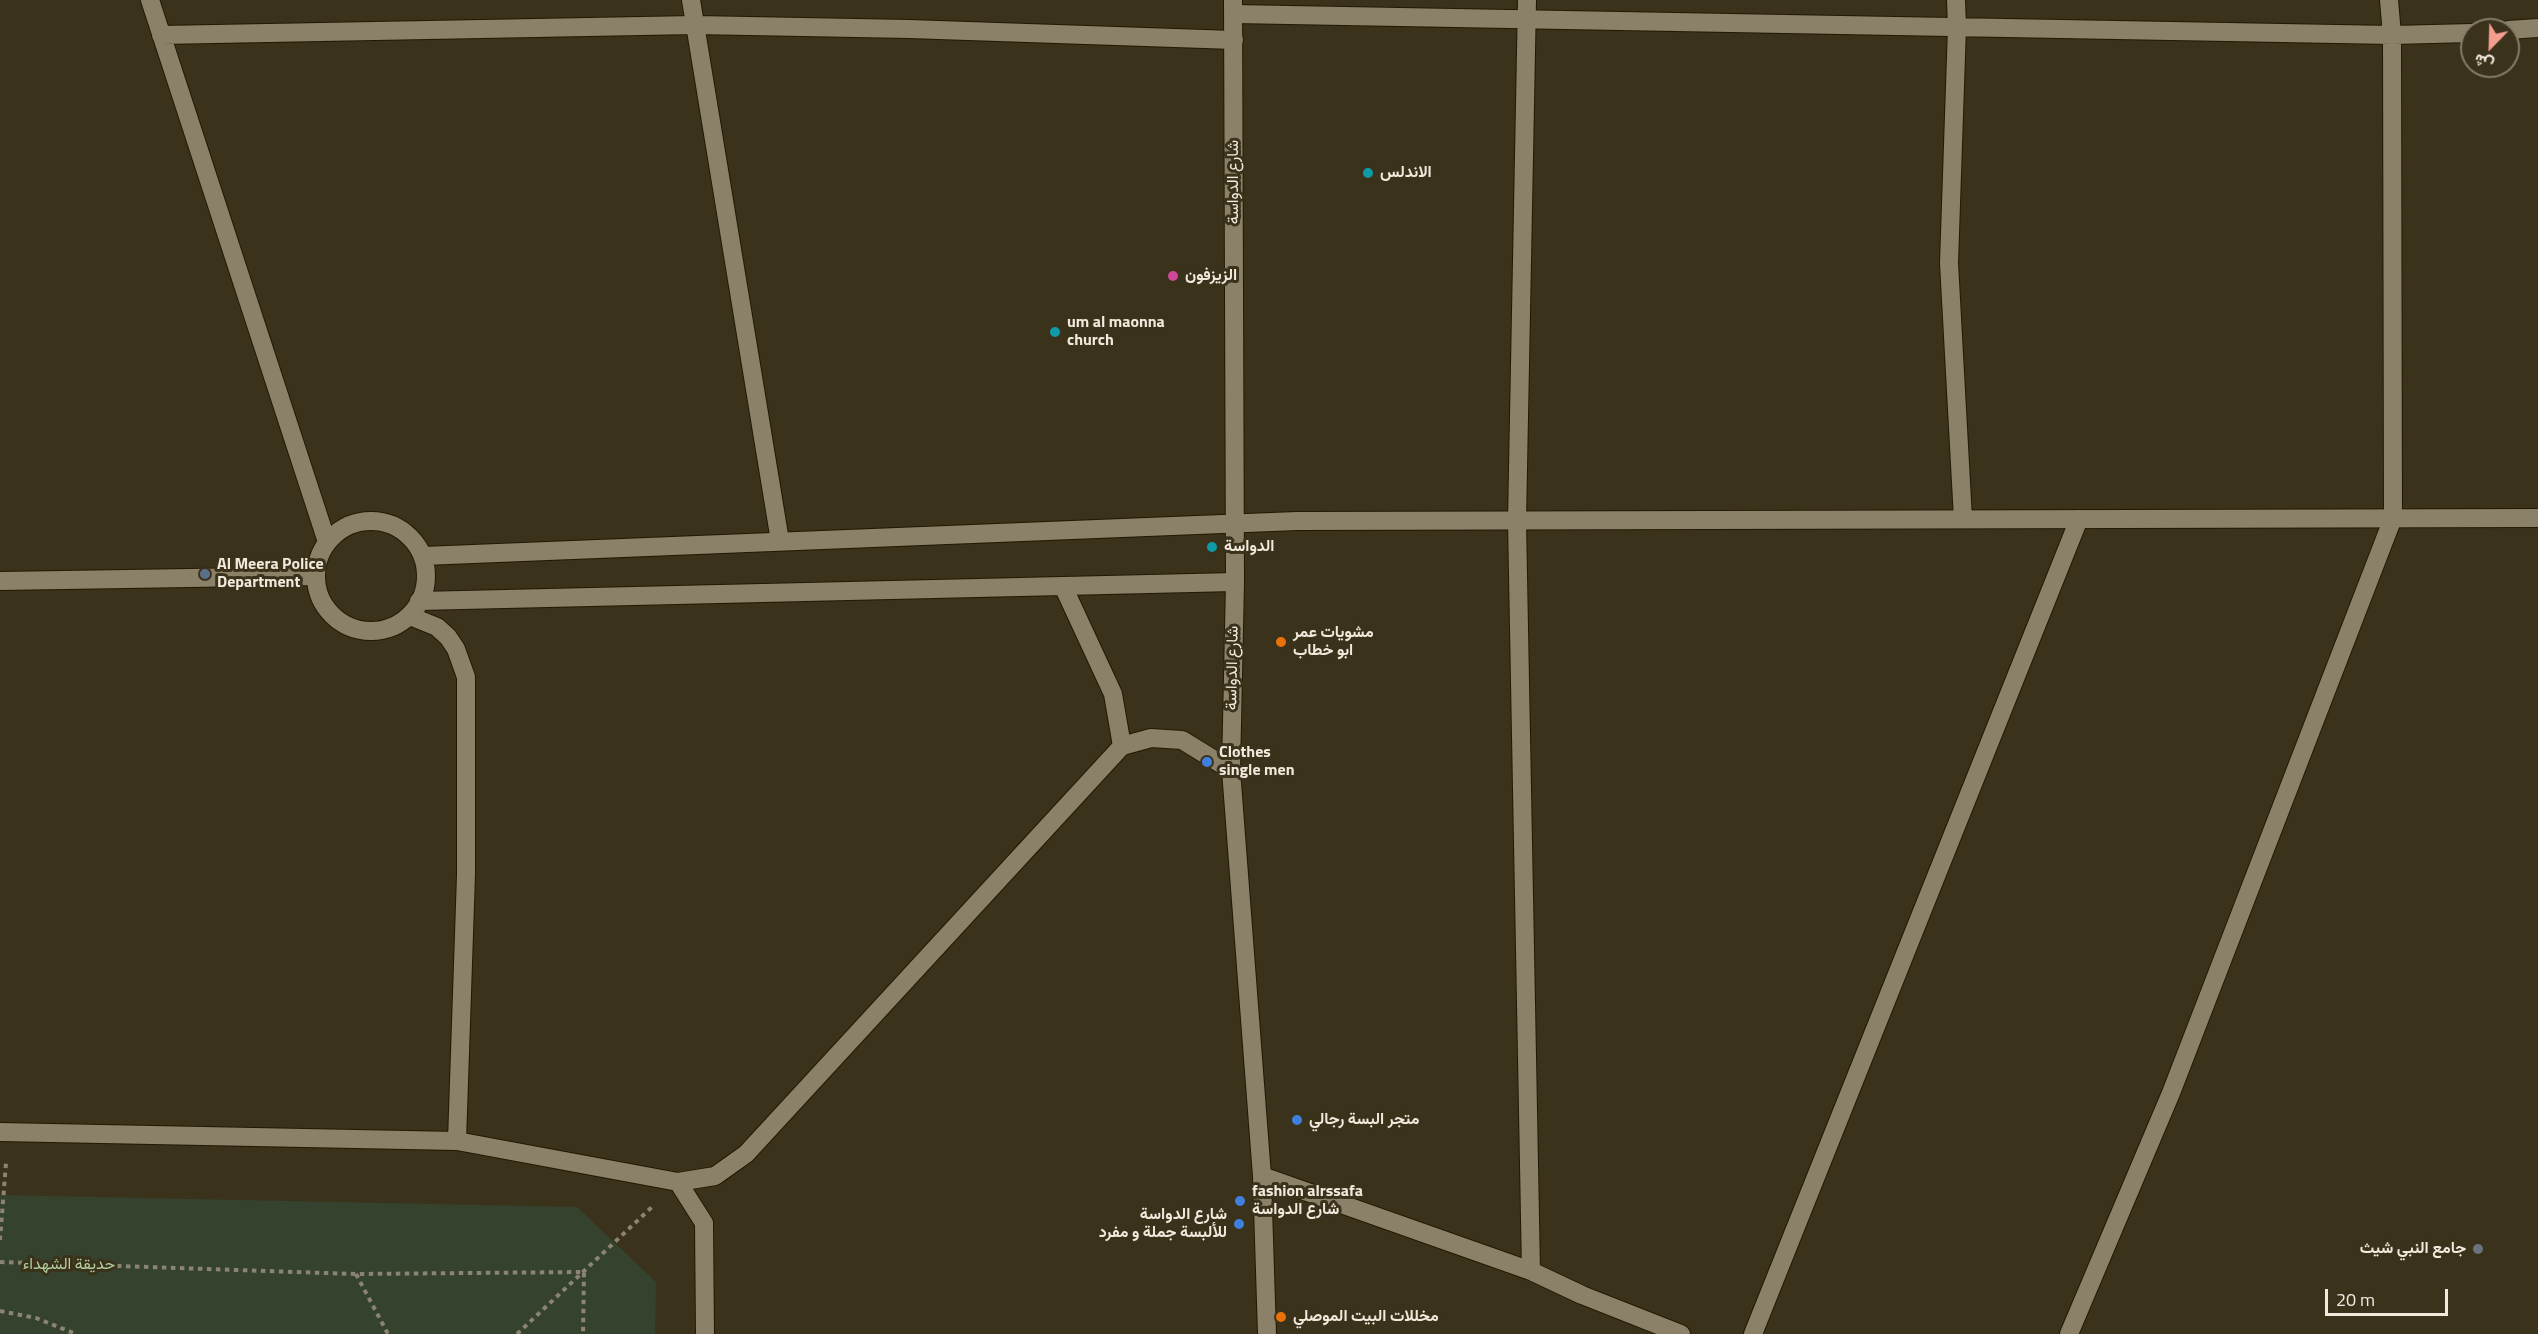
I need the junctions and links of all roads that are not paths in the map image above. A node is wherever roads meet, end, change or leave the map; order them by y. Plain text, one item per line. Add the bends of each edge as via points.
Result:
1 (150, 0) edge
2 (691, 0) edge
3 (1527, 0) edge
4 (1956, 0) edge
5 (2389, 0) edge
6 (1233, 7) edge
7 (1527, 19) junction
8 (695, 25) junction
9 (1957, 27) junction
10 (2538, 28) edge
11 (2520, 29) edge
12 (2460, 33) edge
13 (2392, 34) junction
14 (161, 35) junction
15 (1234, 40) junction
16 (2393, 518) junction
17 (2538, 518) edge
18 (1963, 519) junction
19 (2079, 519) junction
20 (1517, 521) junction
21 (1235, 523) junction
22 (780, 541) junction
23 (327, 542) junction
24 (423, 555) junction
25 (316, 576) junction
26 (0, 581) edge
27 (1235, 582) junction
28 (1063, 586) junction
29 (414, 609) junction
30 (1122, 746) junction
31 (1231, 770) junction
32 (4, 1133) edge
33 (458, 1141) junction
34 (1262, 1176) junction
35 (678, 1182) junction
36 (1531, 1271) junction
37 (705, 1334) edge
38 (1267, 1334) edge
39 (1681, 1334) edge
40 (1753, 1334) edge
41 (2069, 1334) edge

1 - 14 street
2 - 8 street
3 - 7 street
4 - 9 street
5 - 13 street
6 - 7 street
6 - 15 street, شارع الدواسة
7 - 9 street
7 - 20 street
8 - 14 street
8 - 15 street
8 - 22 street
9 - 13 street
9 - 18 street via 1949,263
10 - 11 street
12 - 13 street
13 - 16 street
14 - 23 street
15 - 21 street, شارع الدواسة
16 - 17 street
16 - 19 street
16 - 41 street via 2171,1093
18 - 19 street
18 - 20 street
19 - 40 street
20 - 21 street
20 - 36 street
21 - 22 street
21 - 27 street, شارع الدواسة
22 - 24 street
23 - 24 street via 341,529 358,522 378,521 397,527
23 - 25 street via 318,559
24 - 29 street via 424,594
25 - 26 street
25 - 29 street via 325,606 349,626 381,630 396,625
27 - 28 street
27 - 31 street, شارع الدواسة
28 - 29 street
28 - 30 street via 1113,694
29 - 33 street via 448,637 466,677 466,875
30 - 31 street via 1151,738 1182,740
30 - 35 street via 746,1154 715,1176
31 - 34 street, شارع الدواسة
32 - 33 street
33 - 35 street
34 - 36 street
34 - 38 street, شارع الدواسة
35 - 37 street via 704,1223
36 - 39 street

